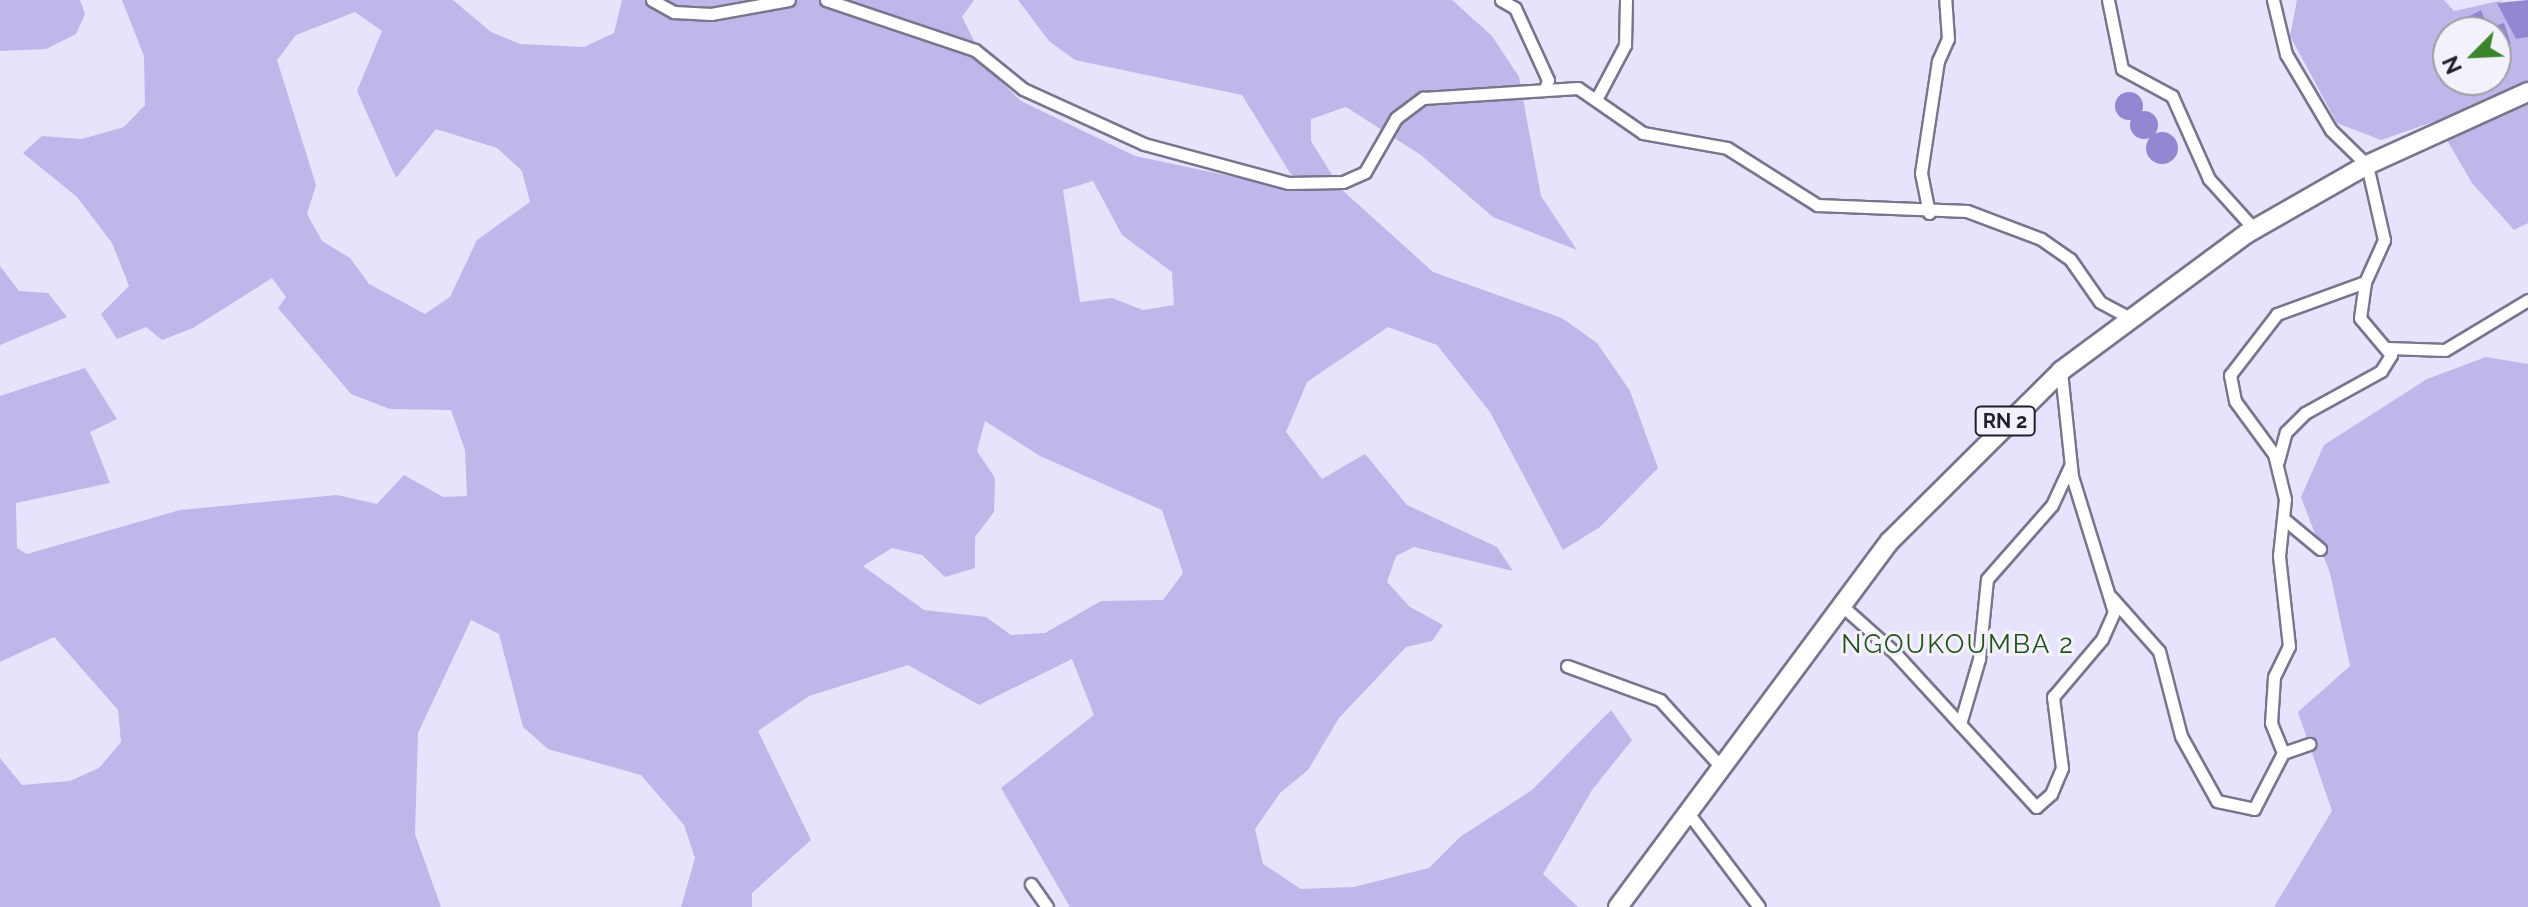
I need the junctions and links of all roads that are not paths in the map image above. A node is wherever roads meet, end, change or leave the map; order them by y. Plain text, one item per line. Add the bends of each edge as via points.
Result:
1 (652, 0) edge
2 (789, 0) edge
3 (826, 0) edge
4 (1501, 0) edge
5 (1626, 0) edge
6 (1945, 0) edge
7 (2108, 0) edge
8 (2273, 0) edge
9 (1517, 4) edge
10 (1545, 89) junction
11 (2528, 92) edge
12 (1598, 96) junction
13 (2367, 165) junction
14 (1929, 213) junction
15 (2254, 229) junction
16 (2365, 282) junction
17 (2528, 300) edge
18 (2126, 316) junction
19 (2388, 348) junction
20 (2061, 371) junction
21 (2071, 465) junction
22 (2280, 471) junction
23 (2284, 519) junction
24 (2320, 549) dead end
25 (2111, 597) junction
26 (1840, 604) junction
27 (1567, 666) dead end
28 (1960, 724) junction
29 (2309, 744) dead end
30 (2283, 753) junction
31 (1722, 768) junction
32 (1689, 814) junction
33 (1031, 884) dead end
34 (1047, 907) edge
35 (1618, 907) edge
36 (1759, 907) edge

1 - 2 street via 674,12 711,14
3 - 10 street via 975,50 1023,89 1144,144 1289,183 1343,182 1365,172 1396,118 1423,98 1485,99
4 - 9 street
5 - 12 street via 1625,45
6 - 14 street via 1948,39 1938,61 1921,173
7 - 15 street via 2122,69 2172,96 2209,179
8 - 13 street via 2286,54 2331,130
9 - 10 street via 1548,80
10 - 12 street
11 - 13 main road, RN 2
12 - 14 street via 1643,133 1727,148 1817,205
13 - 15 main road, RN 2
13 - 16 street via 2384,240
14 - 18 street via 1967,211 2041,239 2070,259 2100,302
15 - 18 main road, RN 2
16 - 19 street via 2360,318
16 - 22 street via 2277,314 2230,375 2235,401
17 - 19 street via 2445,350
18 - 20 main road, RN 2
19 - 22 street via 2381,371 2305,413 2286,432 2277,451
20 - 21 street
20 - 26 main road, RN 2 via 1977,447
21 - 25 street
21 - 28 street via 2052,505 1987,579 1979,659
22 - 23 street
23 - 24 street
23 - 30 street via 2279,556 2289,646 2274,677 2271,723
25 - 28 street via 2114,612 2102,639 2053,697 2062,768 2042,803 2036,807
25 - 30 street via 2159,651 2181,736 2217,801 2254,809
26 - 28 street
26 - 31 main road, RN 2
27 - 31 street via 1660,700
29 - 30 street
31 - 32 main road, RN 2
32 - 35 main road, RN 2
32 - 36 street
33 - 34 street

